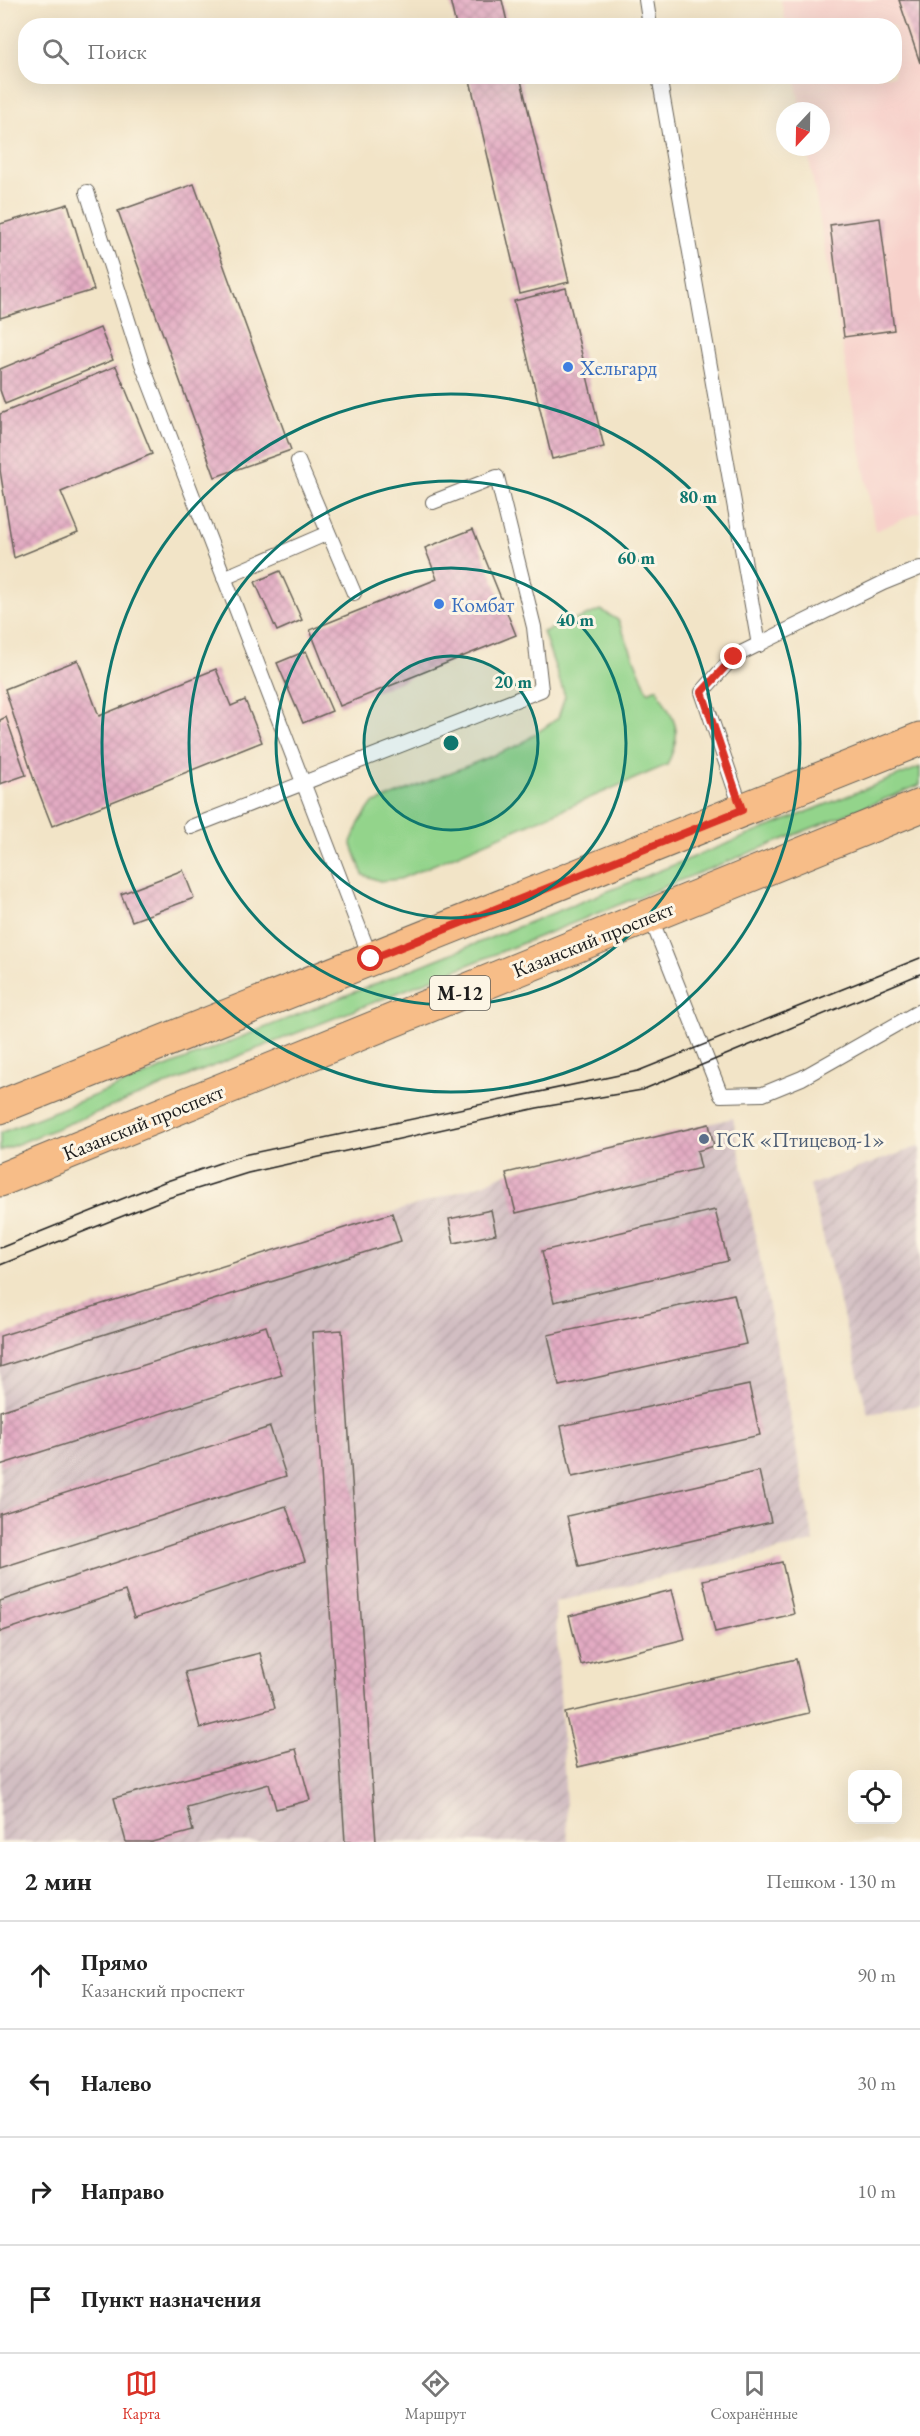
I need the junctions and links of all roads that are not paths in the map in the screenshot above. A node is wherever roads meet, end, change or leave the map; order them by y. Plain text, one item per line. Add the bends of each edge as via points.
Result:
1 (646, 0) edge
2 (649, 18) edge
3 (660, 84) edge
4 (87, 192) dead end
5 (298, 461) dead end
6 (432, 502) dead end
7 (328, 533) junction
8 (920, 568) edge
9 (224, 578) junction
10 (354, 592) dead end
11 (759, 645) junction
12 (920, 739) edge
13 (303, 783) junction
14 (920, 806) edge
15 (742, 810) junction
16 (191, 827) dead end
17 (650, 916) junction
18 (371, 959) junction
19 (917, 1015) edge
20 (0, 1107) edge
21 (0, 1180) edge

1 - 2 lane
3 - 11 lane
4 - 9 lane via 142,364
5 - 7 lane
6 - 13 lane via 497,477 534,627 541,690
7 - 9 lane
7 - 10 lane
8 - 11 lane
9 - 13 lane
11 - 15 lane via 734,657 702,692
12 - 15 main road
13 - 16 lane
13 - 18 lane
14 - 17 main road, Казанский проспект / М-12
15 - 18 main road
17 - 19 lane via 721,1095 763,1094 843,1057
17 - 21 main road, Казанский проспект / М-12
18 - 20 main road

